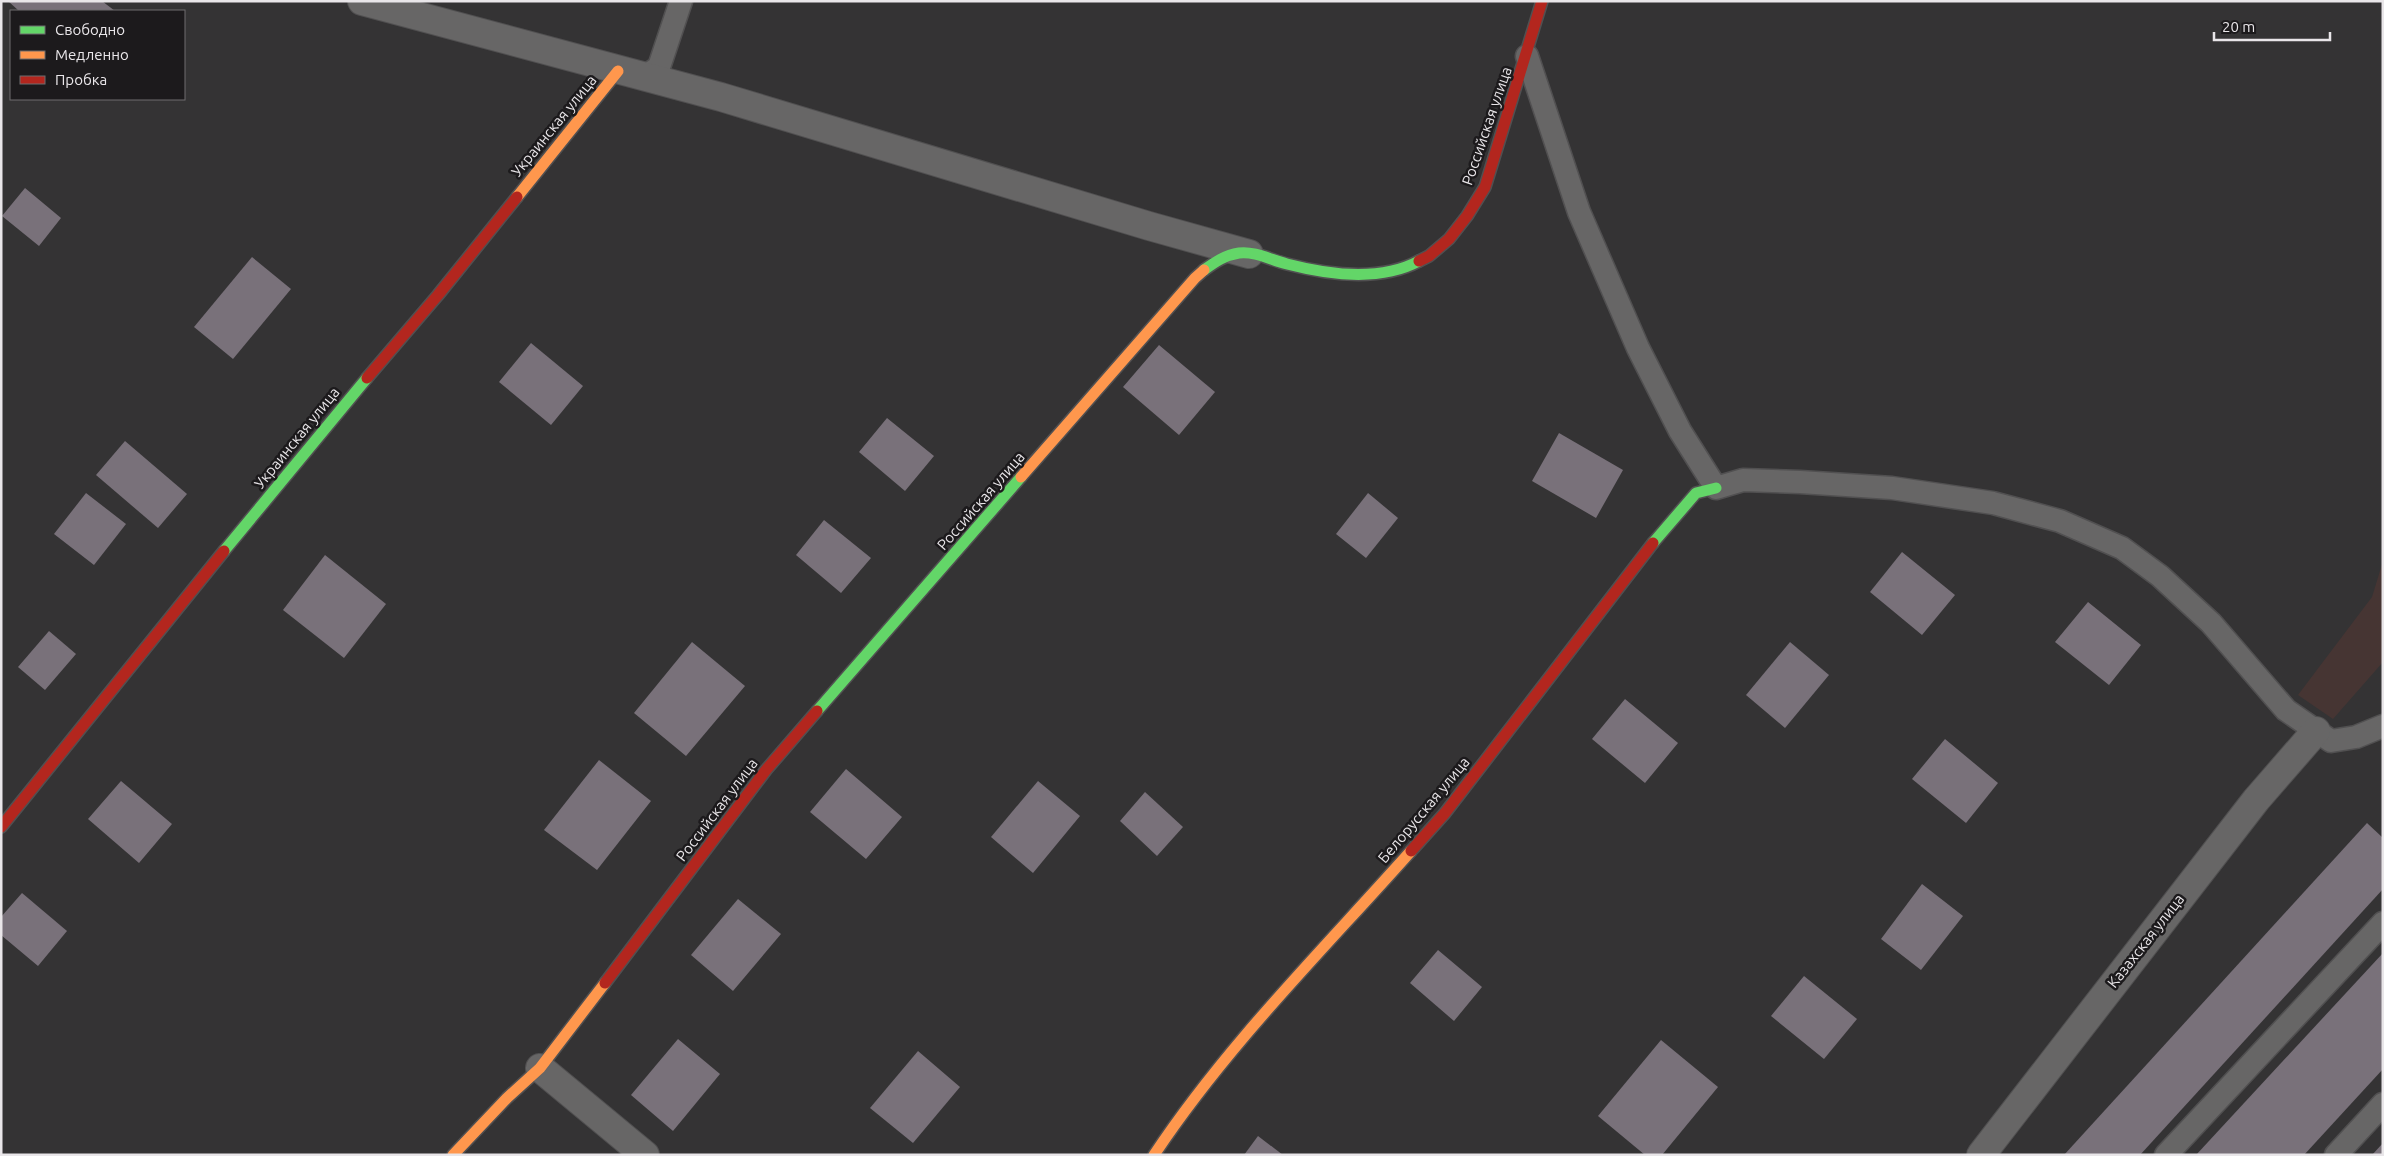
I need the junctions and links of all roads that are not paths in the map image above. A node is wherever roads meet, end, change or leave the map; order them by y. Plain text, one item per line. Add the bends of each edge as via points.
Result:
1 (362, 1) edge
2 (681, 1) edge
3 (1542, 1) edge
4 (1527, 56) junction
5 (625, 73) junction
6 (1249, 254) junction
7 (1716, 488) junction
8 (2383, 726) edge
9 (2316, 731) junction
10 (1, 827) edge
11 (2383, 923) edge
12 (540, 1068) junction
13 (2383, 1104) edge
14 (453, 1155) edge
15 (645, 1155) edge
16 (1154, 1155) edge
17 (1981, 1155) edge
18 (2166, 1155) edge
19 (2336, 1155) edge

1 - 5 street
2 - 5 lane via 659,67 648,74
3 - 4 street, Российская улица
4 - 6 street, Российская улица via 1485,187 1454,234 1422,261 1393,272 1364,275 1302,267
4 - 7 lane via 1579,212 1638,348 1680,431
5 - 6 street via 721,97
5 - 10 street, Украинская улица via 350,397
6 - 12 street, Российская улица via 1234,254 1222,259 1195,278 766,770
7 - 9 lane via 1743,480 1892,488 1994,503 2060,521 2122,548 2160,576 2211,623 2286,710
7 - 16 street, Белорусская улица via 1696,493 1642,556 1445,813 1253,1027 1180,1116
8 - 9 lane via 2356,738 2331,741
9 - 17 street, Казахская улица via 2256,800
11 - 18 lane
12 - 14 street, Российская улица
12 - 15 street
13 - 19 lane

